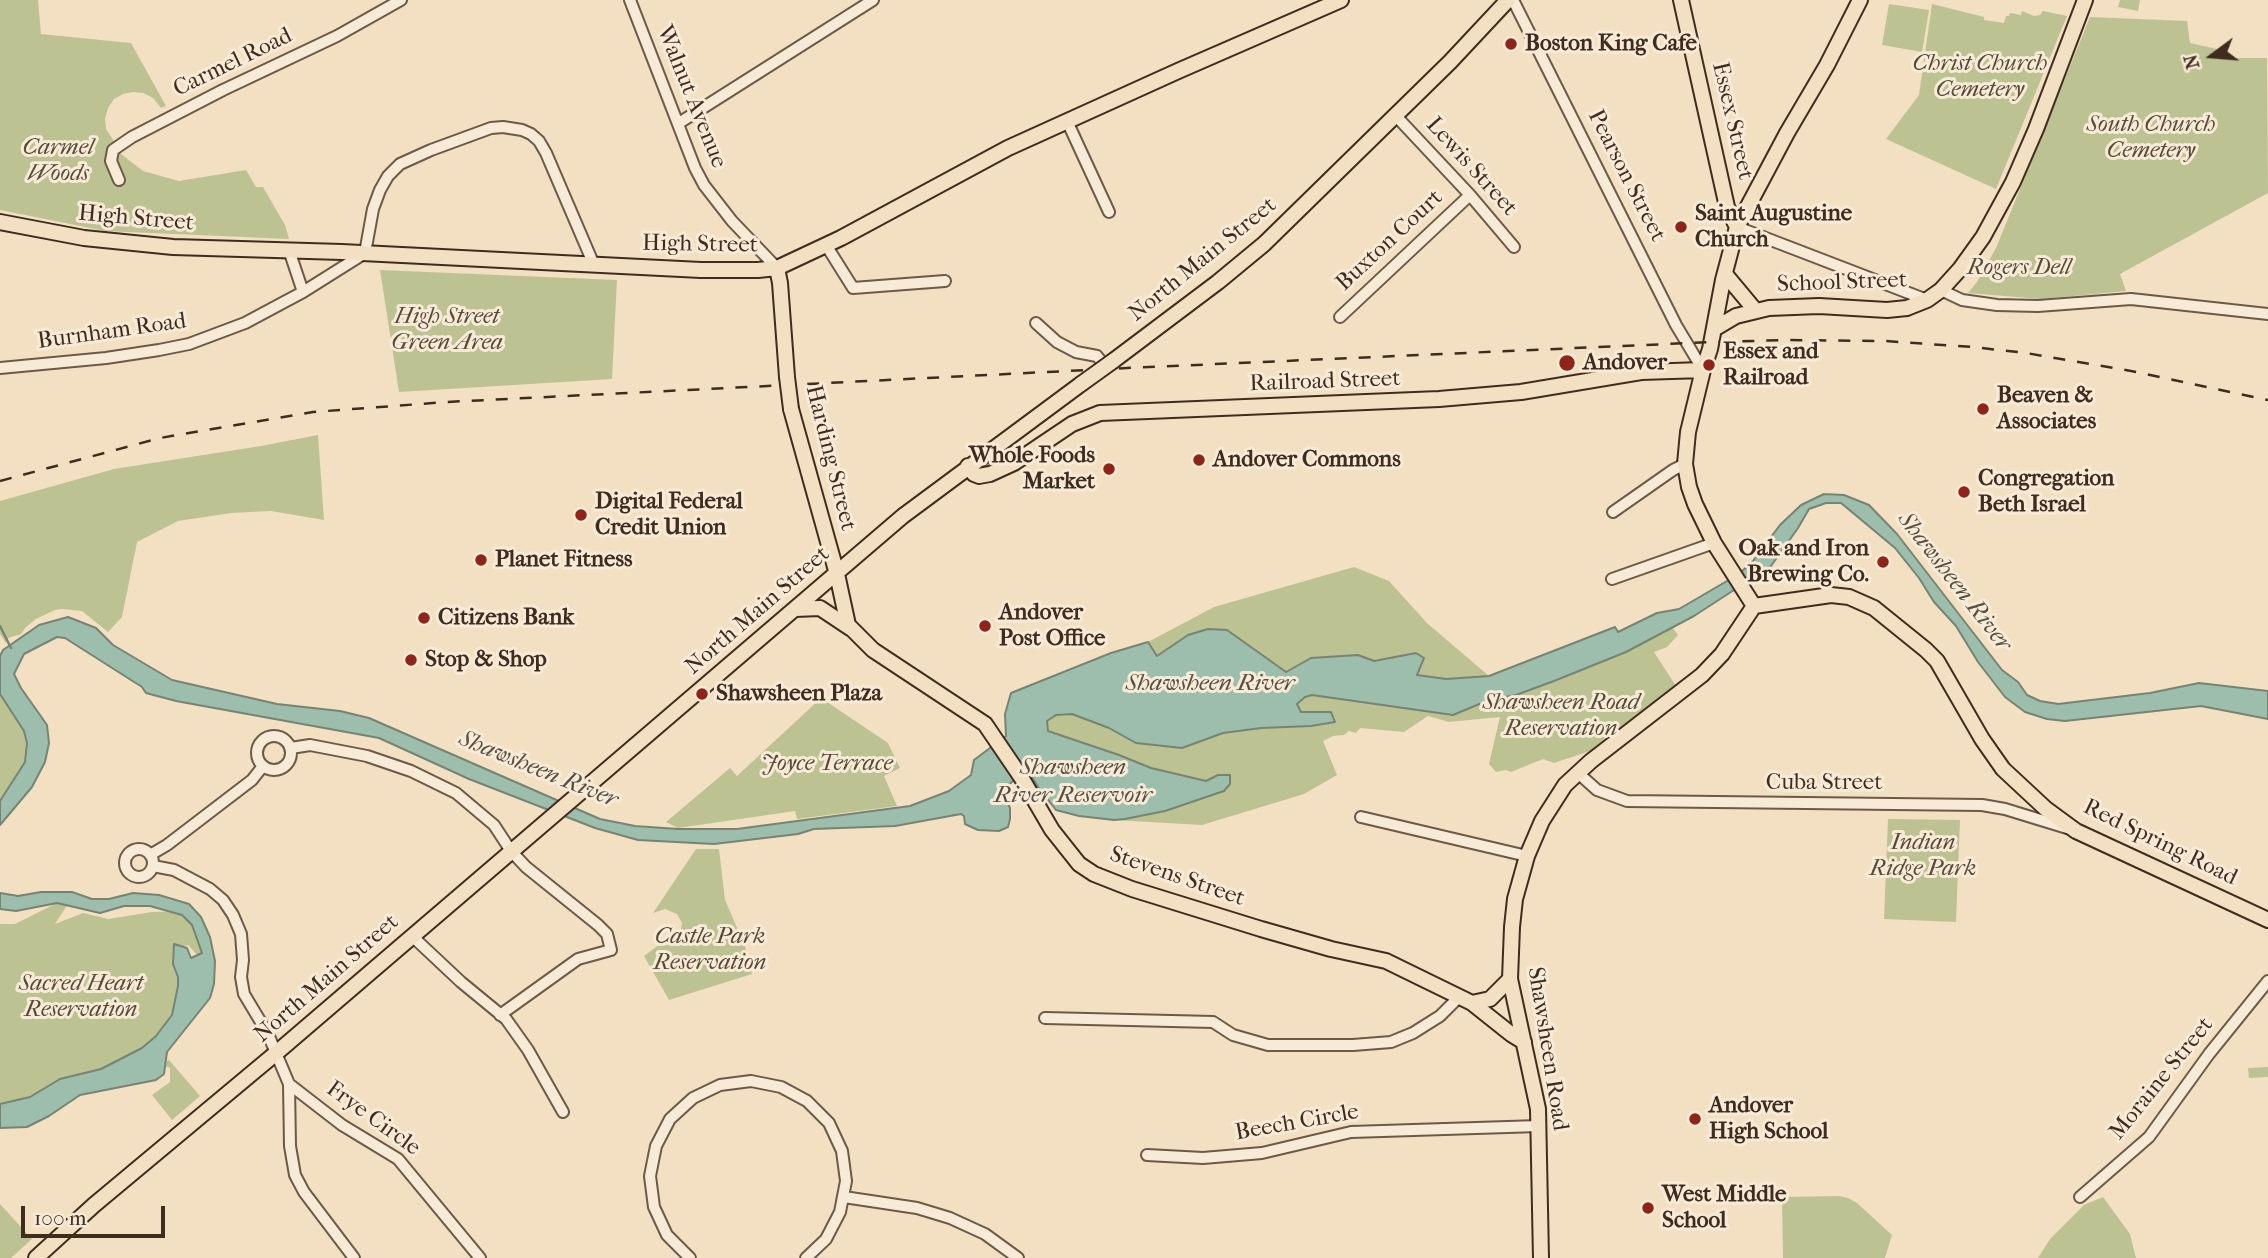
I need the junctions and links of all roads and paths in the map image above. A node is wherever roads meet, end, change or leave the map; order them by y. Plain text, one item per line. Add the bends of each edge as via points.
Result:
1 (401, 0) edge
2 (630, 0) edge
3 (873, 0) edge
4 (1341, 0) edge
5 (1510, 0) edge
6 (1681, 0) edge
7 (1860, 0) edge
8 (2085, 0) edge
9 (1396, 116) junction
10 (1067, 121) junction
11 (679, 123) junction
12 (119, 180) dead end
13 (1470, 195) junction
14 (1109, 212) dead end
15 (0, 222) edge
16 (1737, 227) junction
17 (826, 245) junction
18 (1514, 247) dead end
19 (289, 250) junction
20 (365, 253) junction
21 (594, 265) junction
22 (777, 268) junction
23 (1725, 275) junction
24 (945, 281) dead end
25 (1941, 290) junction
26 (303, 292) junction
27 (1927, 300) junction
28 (1755, 310) junction
29 (2268, 314) edge
30 (1340, 317) dead end
31 (1036, 323) dead end
32 (1714, 329) junction
33 (1109, 363) junction
34 (0, 368) edge
35 (1703, 370) junction
36 (1685, 464) junction
37 (968, 466) junction
38 (1613, 512) dead end
39 (1714, 543) junction
40 (837, 574) junction
41 (1612, 579) dead end
42 (1750, 599) junction
43 (795, 610) junction
44 (850, 628) junction
45 (290, 748) junction
46 (263, 766) junction
47 (1578, 773) junction
48 (1361, 817) dead end
49 (2076, 831) junction
50 (511, 850) junction
51 (1527, 856) junction
52 (2268, 920) edge
53 (412, 936) junction
54 (1510, 979) junction
55 (2268, 981) edge
56 (1465, 1000) junction
57 (500, 1015) junction
58 (1045, 1018) dead end
59 (1524, 1042) junction
60 (275, 1054) junction
61 (289, 1084) junction
62 (564, 1112) dead end
63 (1539, 1126) junction
64 (1147, 1156) dead end
65 (845, 1197) junction
66 (2080, 1197) dead end
67 (36, 1258) edge
68 (354, 1258) edge
69 (480, 1258) edge
70 (690, 1258) edge
71 (806, 1258) edge
72 (1018, 1258) edge
73 (1541, 1258) edge

1 - 12 street, Carmel Road via 113,150 111,161
2 - 11 street, Walnut Avenue
3 - 11 street
4 - 10 main road, High Street
5 - 9 main road, North Main Street
5 - 35 street, Pearson Street
6 - 16 main road, Essex Street via 1727,207
7 - 16 main road
8 - 25 main road, School Street via 2013,181 1983,237
9 - 13 street, Lewis Street
9 - 33 main road, North Main Street via 1256,251
10 - 14 street
10 - 17 main road, High Street
11 - 22 street, Walnut Avenue via 709,193
13 - 18 street, Lewis Street
13 - 30 street, Buxton Court
15 - 19 main road, High Street via 140,244
16 - 23 main road
16 - 27 street
17 - 22 main road, High Street
17 - 24 street via 853,288
19 - 20 main road, High Street
19 - 26 street
20 - 21 main road, High Street
20 - 21 street via 380,190 400,164 503,127 531,134 539,141
20 - 26 street, Burnham Road
21 - 22 main road, High Street
22 - 40 main road, Harding Street, bridge via 791,408
23 - 28 main road
23 - 32 main road
25 - 27 main road, School Street
25 - 29 street via 1962,300 1997,305 2131,299
26 - 34 street, Burnham Road via 245,323 190,344
27 - 28 main road, School Street via 1897,309 1819,306
28 - 32 main road, School Street
31 - 33 street via 1057,342
32 - 35 main road
33 - 37 main road, North Main Street, bridge
35 - 36 main road
35 - 37 main road, Railroad Street via 1642,372 1521,392 1439,399 1100,414 1072,424 990,474 979,476
36 - 38 street
36 - 39 main road via 1692,496
37 - 40 main road, North Main Street
39 - 41 street
39 - 42 main road
40 - 43 main road, North Main Street
40 - 44 main road
42 - 47 main road, Shawsheen Road via 1722,654 1702,675
42 - 49 main road, Red Spring Road via 1831,595 1874,608 1937,661 2003,769 2029,796
43 - 44 main road, Stevens Street via 820,608
43 - 50 main road, North Main Street
44 - 56 main road, Stevens Street via 873,650 985,724 1063,847 1094,874 1261,929 1385,961
45 - 46 street via 290,761 283,768
45 - 46 street via 279,737 263,740 257,755
45 - 50 street via 310,745 368,756 427,778 475,808
46 - 60 street, Frye Circle via 152,861 209,889 233,915 241,934 244,994
47 - 49 street, Cuba Street via 1597,790 1627,801 1982,805
47 - 51 main road, Shawsheen Road via 1553,803
48 - 51 street
49 - 52 main road, Red Spring Road
50 - 53 main road, North Main Street
50 - 57 street via 607,934 611,950 578,959
51 - 54 main road, Shawsheen Road via 1515,899
53 - 57 street
53 - 60 main road, North Main Street
54 - 56 main road via 1490,999
54 - 59 main road, Shawsheen Road
55 - 66 street, Moraine Street via 2149,1137
56 - 58 street via 1391,1042 1353,1045 1268,1045 1233,1035 1213,1023
56 - 59 main road, Stevens Street
57 - 62 street via 518,1034
59 - 63 main road, Shawsheen Road
60 - 61 street, Frye Circle
60 - 67 main road, North Main Street
61 - 68 street, Frye Circle via 295,1175
61 - 69 street, Frye Circle via 342,1125 398,1159
63 - 64 street, Beech Circle via 1352,1132 1262,1153
63 - 73 main road, Shawsheen Road
65 - 70 street via 842,1151 829,1124 807,1101 766,1083 735,1082 706,1090 670,1119 656,1146 650,1176 660,1221
65 - 71 street via 830,1232
65 - 72 street via 950,1218 985,1234

